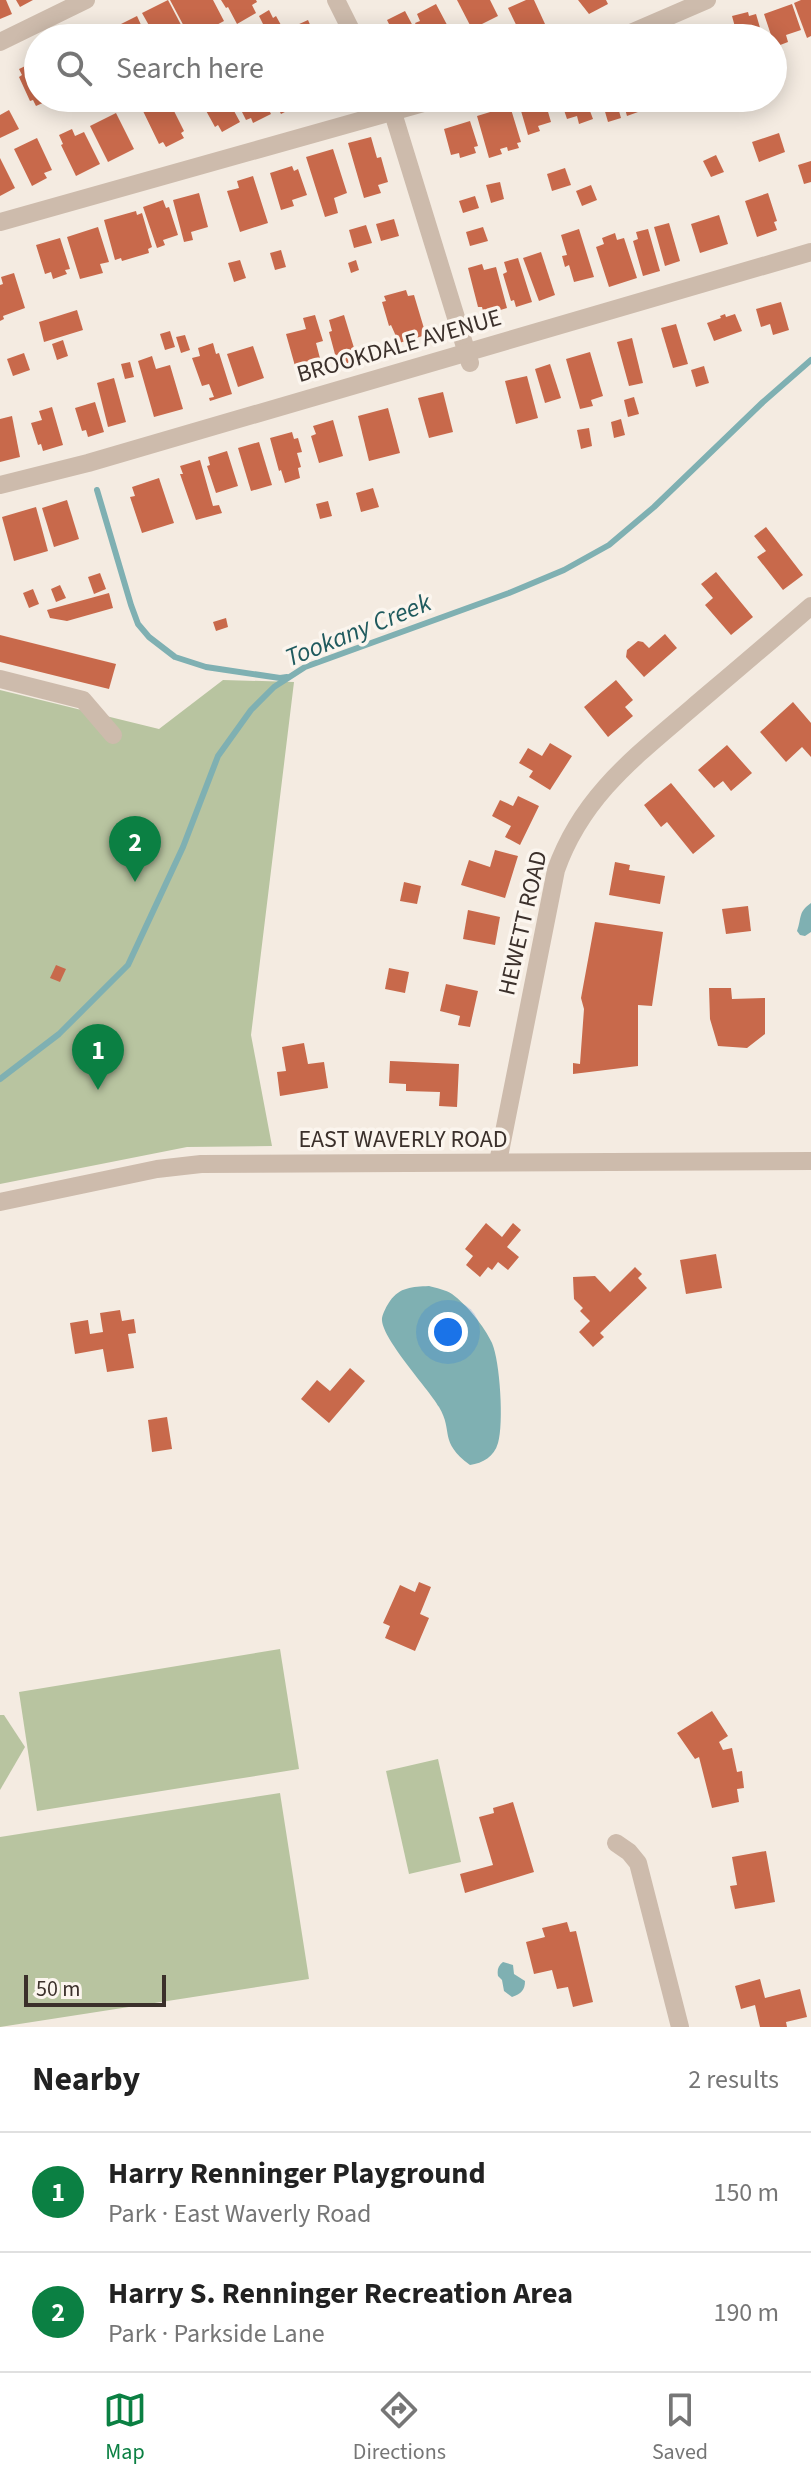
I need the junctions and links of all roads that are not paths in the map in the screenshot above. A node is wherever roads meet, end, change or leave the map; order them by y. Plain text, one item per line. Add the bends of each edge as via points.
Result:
1 (86, 0) edge
2 (336, 0) edge
3 (707, 0) edge
4 (37, 24) edge
5 (348, 24) edge
6 (651, 24) edge
7 (24, 30) edge
8 (0, 42) edge
9 (369, 112) edge
10 (391, 112) edge
11 (0, 222) edge
12 (811, 252) edge
13 (468, 357) junction
14 (0, 485) edge
15 (811, 606) edge
16 (0, 679) edge
17 (113, 735) dead end
18 (811, 1161) edge
19 (498, 1162) junction
20 (0, 1202) edge
21 (616, 1843) dead end
22 (680, 2027) edge

1 - 4 street
2 - 5 street
3 - 6 street
7 - 8 street
9 - 11 street
10 - 13 street
12 - 13 street, BROOKDALE AVENUE
13 - 14 street, BROOKDALE AVENUE
15 - 19 street, HEWETT ROAD via 618,772 572,832 556,870
16 - 17 street via 83,700
18 - 19 street, EAST WAVERLY ROAD
19 - 20 street, EAST WAVERLY ROAD via 176,1166
21 - 22 street via 638,1863

